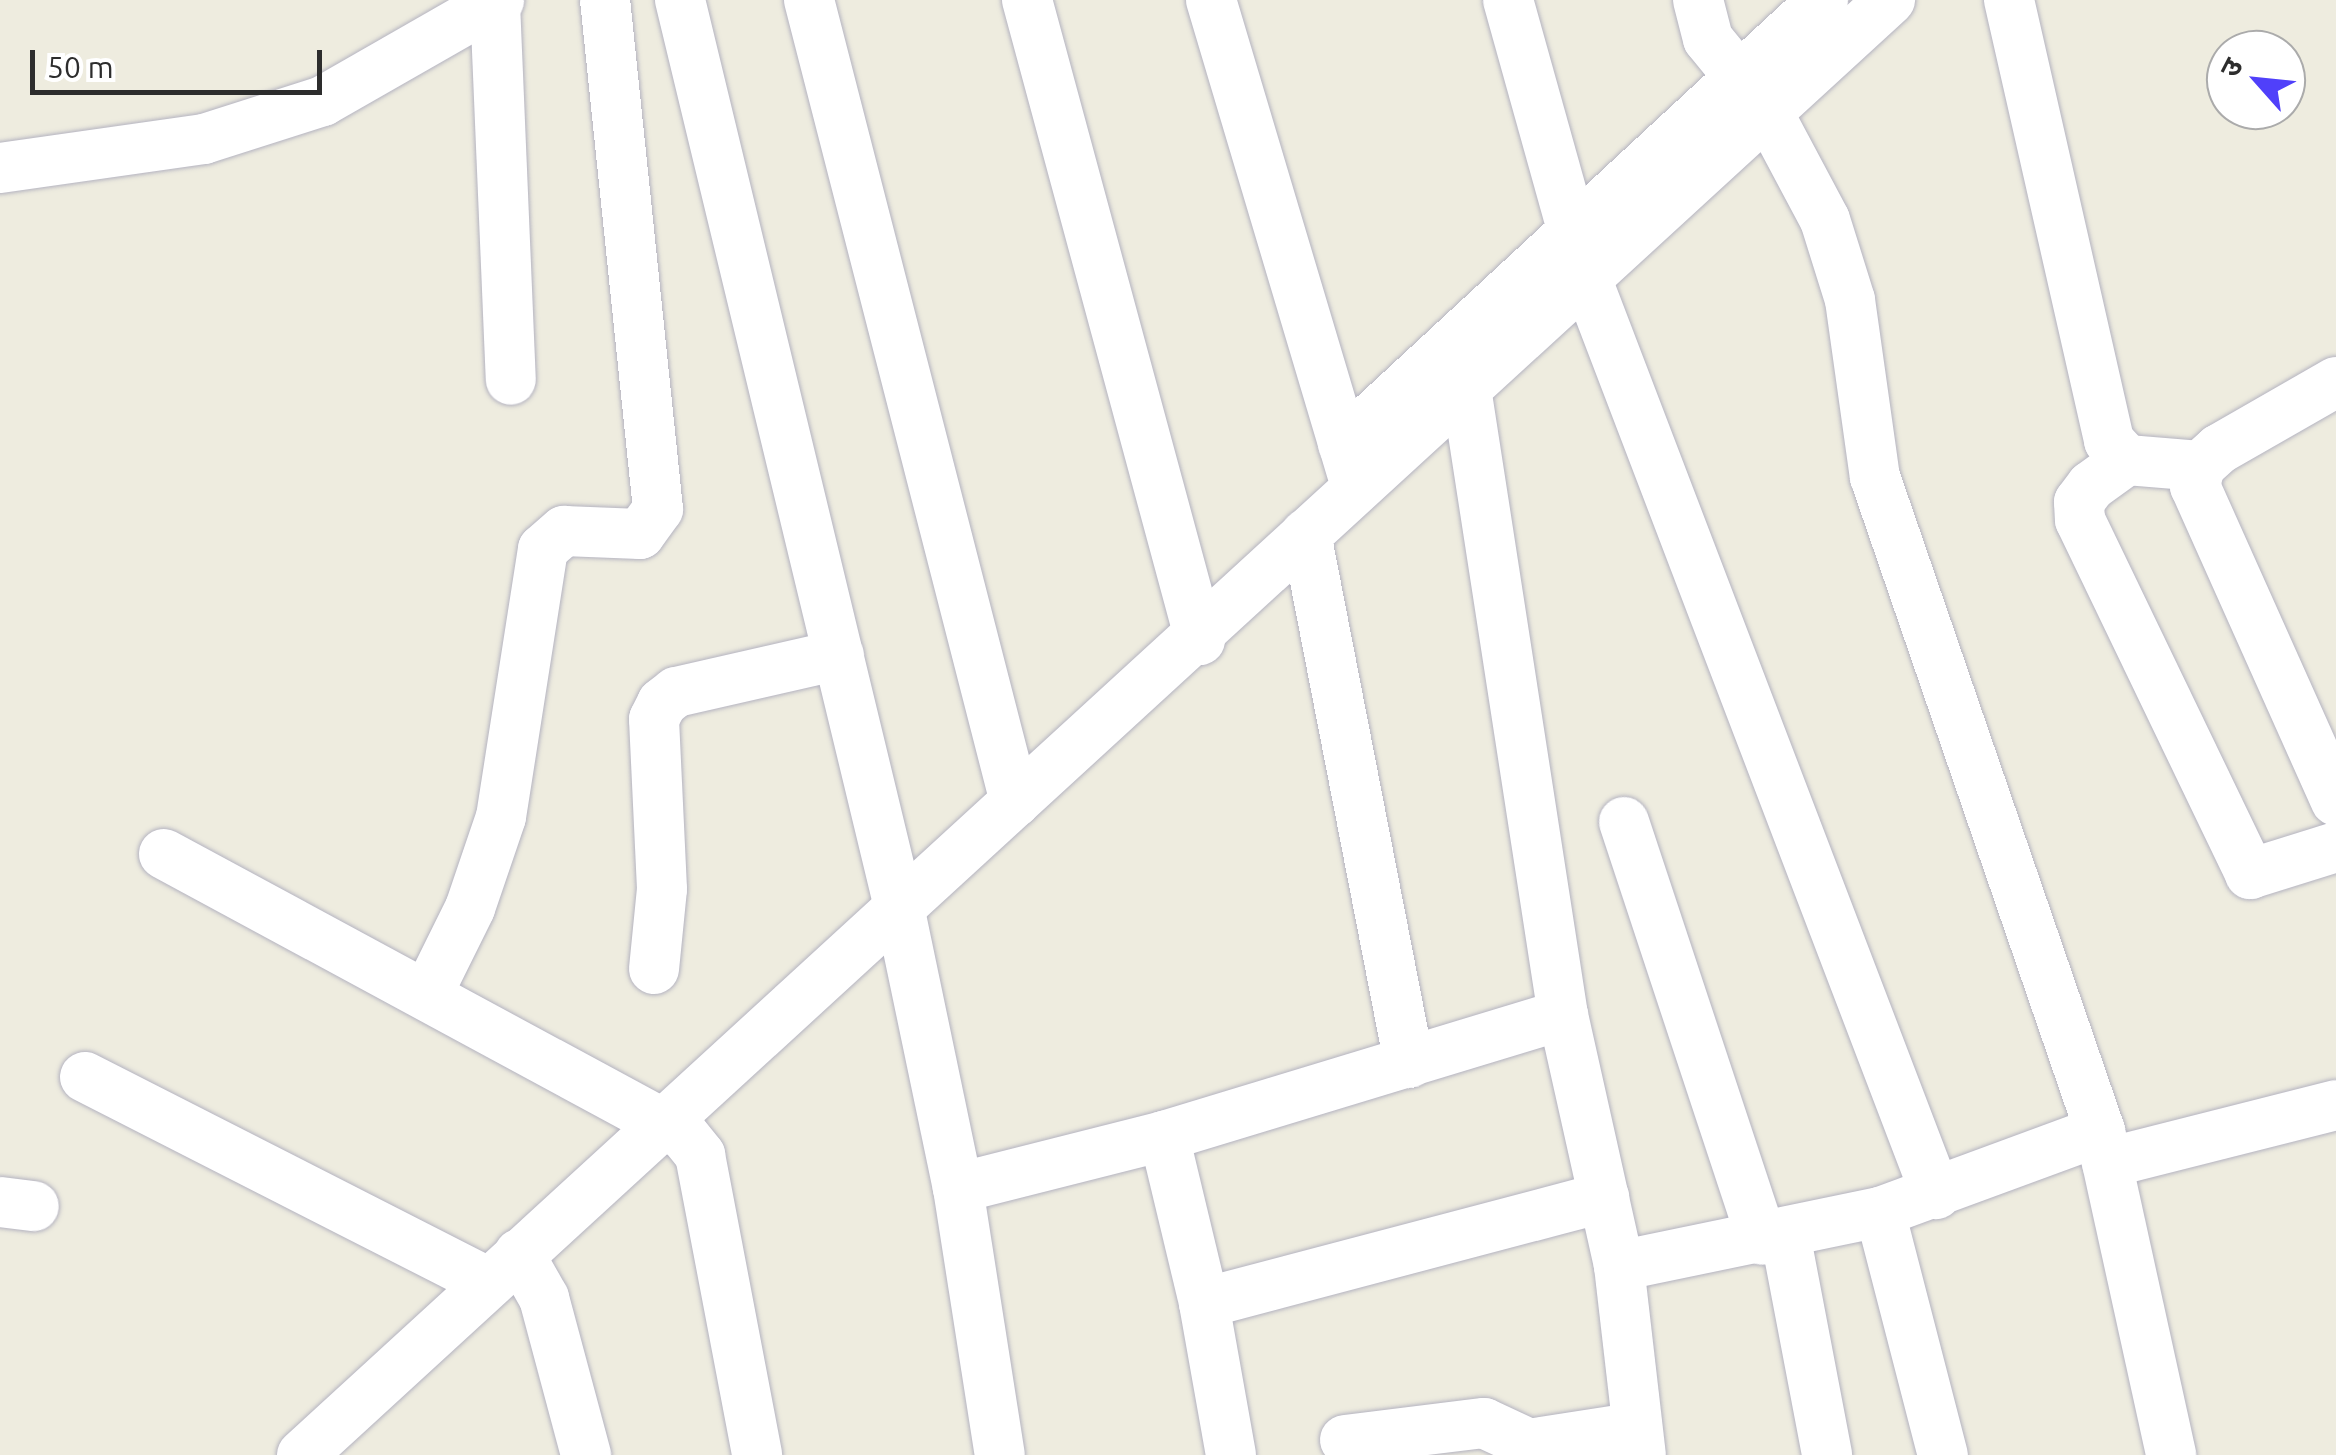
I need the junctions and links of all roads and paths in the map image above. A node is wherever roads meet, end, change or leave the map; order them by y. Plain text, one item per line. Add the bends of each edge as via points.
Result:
1 (605, 0) edge
2 (680, 0) edge
3 (809, 0) edge
4 (1027, 0) edge
5 (1211, 0) edge
6 (1508, 0) edge
7 (1698, 0) edge
8 (1824, 0) edge
9 (1890, 0) edge
10 (2009, 0) edge
11 (497, 2) edge
12 (1751, 95) junction
13 (0, 168) edge
14 (1578, 252) junction
15 (512, 380) dead end
16 (2335, 385) edge
17 (1466, 388) junction
18 (1343, 444) junction
19 (2127, 460) junction
20 (2200, 466) junction
21 (1358, 492) junction
22 (1306, 534) junction
23 (1200, 640) junction
24 (839, 655) junction
25 (2336, 801) edge
26 (1015, 802) junction
27 (1624, 822) dead end
28 (2336, 847) edge
29 (164, 854) dead end
30 (900, 911) junction
31 (654, 969) dead end
32 (428, 993) junction
33 (1563, 1015) junction
34 (1409, 1063) junction
35 (85, 1077) dead end
36 (2336, 1106) edge
37 (683, 1136) junction
38 (1164, 1136) junction
39 (2104, 1147) junction
40 (958, 1188) junction
41 (1936, 1194) junction
42 (1604, 1197) junction
43 (1880, 1212) junction
44 (1774, 1237) junction
45 (1619, 1266) junction
46 (520, 1278) junction
47 (1204, 1303) junction
48 (1345, 1440) dead end
49 (1639, 1441) edge
50 (302, 1455) edge
51 (586, 1455) edge
52 (757, 1455) edge
53 (1000, 1455) edge
54 (1231, 1455) edge
55 (1828, 1455) edge
56 (1943, 1455) edge
57 (2171, 1455) edge

1 - 32 street via 658,510 640,534 564,531 543,549 500,818 470,908
2 - 24 street
3 - 26 street
4 - 23 street
5 - 18 street
6 - 14 street
7 - 12 street via 1708,39
8 - 12 street
9 - 12 street
10 - 19 street via 2089,372 2109,441
11 - 13 street via 323,102 204,139
11 - 15 street
12 - 14 street
12 - 39 street via 1825,220 1850,300 1875,477 1899,560 1994,809
14 - 17 street
14 - 18 street
14 - 41 street
16 - 20 street
17 - 21 street
17 - 33 street
18 - 21 street
19 - 20 street
19 - 28 street via 2091,486 2079,502 2080,520 2250,874
20 - 25 street via 2199,504
21 - 22 street
22 - 23 street
22 - 34 street
23 - 26 street
24 - 30 street
24 - 31 street via 676,692 662,703 654,719 662,888
26 - 30 street
27 - 44 street
29 - 32 street
30 - 37 street
30 - 40 street
32 - 37 street
33 - 34 street
33 - 42 street
34 - 38 street
35 - 46 street
36 - 39 street
37 - 46 street
37 - 52 street
38 - 40 street
38 - 47 street
39 - 41 street
39 - 57 street
40 - 53 street
41 - 43 street
42 - 45 street
42 - 47 street
43 - 44 street
43 - 56 street
44 - 45 street
44 - 55 street
45 - 49 street
46 - 50 street
46 - 51 street
47 - 54 street
48 - 49 street via 1484,1423 1529,1444

